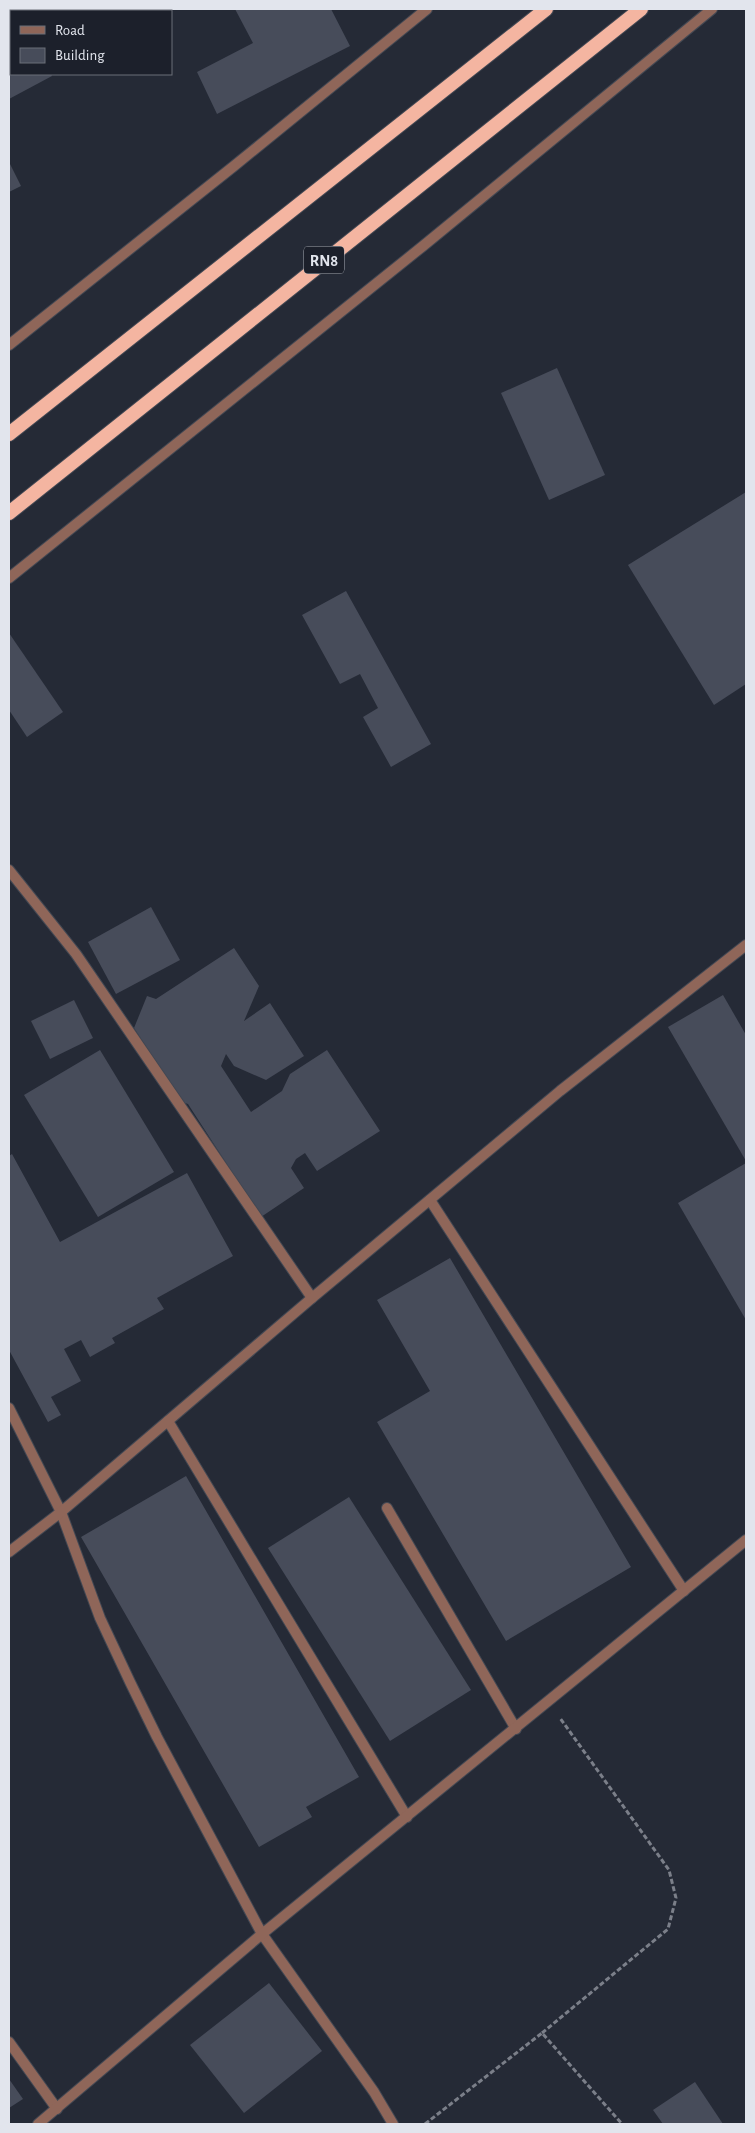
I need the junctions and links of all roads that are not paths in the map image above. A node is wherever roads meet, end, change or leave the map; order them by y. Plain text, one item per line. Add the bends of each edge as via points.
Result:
1 (427, 9) edge
2 (546, 9) edge
3 (640, 9) edge
4 (712, 9) edge
5 (9, 345) edge
6 (9, 434) edge
7 (9, 513) edge
8 (9, 578) edge
9 (9, 870) edge
10 (746, 945) edge
11 (430, 1200) junction
12 (312, 1298) junction
13 (9, 1408) edge
14 (168, 1421) junction
15 (387, 1508) dead end
16 (61, 1512) junction
17 (746, 1540) edge
18 (9, 1552) edge
19 (684, 1591) junction
20 (516, 1729) junction
21 (407, 1816) junction
22 (262, 1934) junction
23 (9, 2042) edge
24 (57, 2108) junction
25 (38, 2124) edge
26 (393, 2124) edge

1 - 5 street
2 - 6 highway
3 - 7 highway, RN8
4 - 8 street
9 - 12 street via 76,954
10 - 11 street via 560,1091
11 - 12 street
11 - 19 street
12 - 14 street
13 - 16 street
14 - 16 street
14 - 21 street
15 - 20 street
16 - 18 street
16 - 22 street via 100,1618 130,1682
17 - 19 street
19 - 20 street
20 - 21 street
21 - 22 street
22 - 24 street
22 - 26 street via 374,2092
23 - 24 street
24 - 25 street

